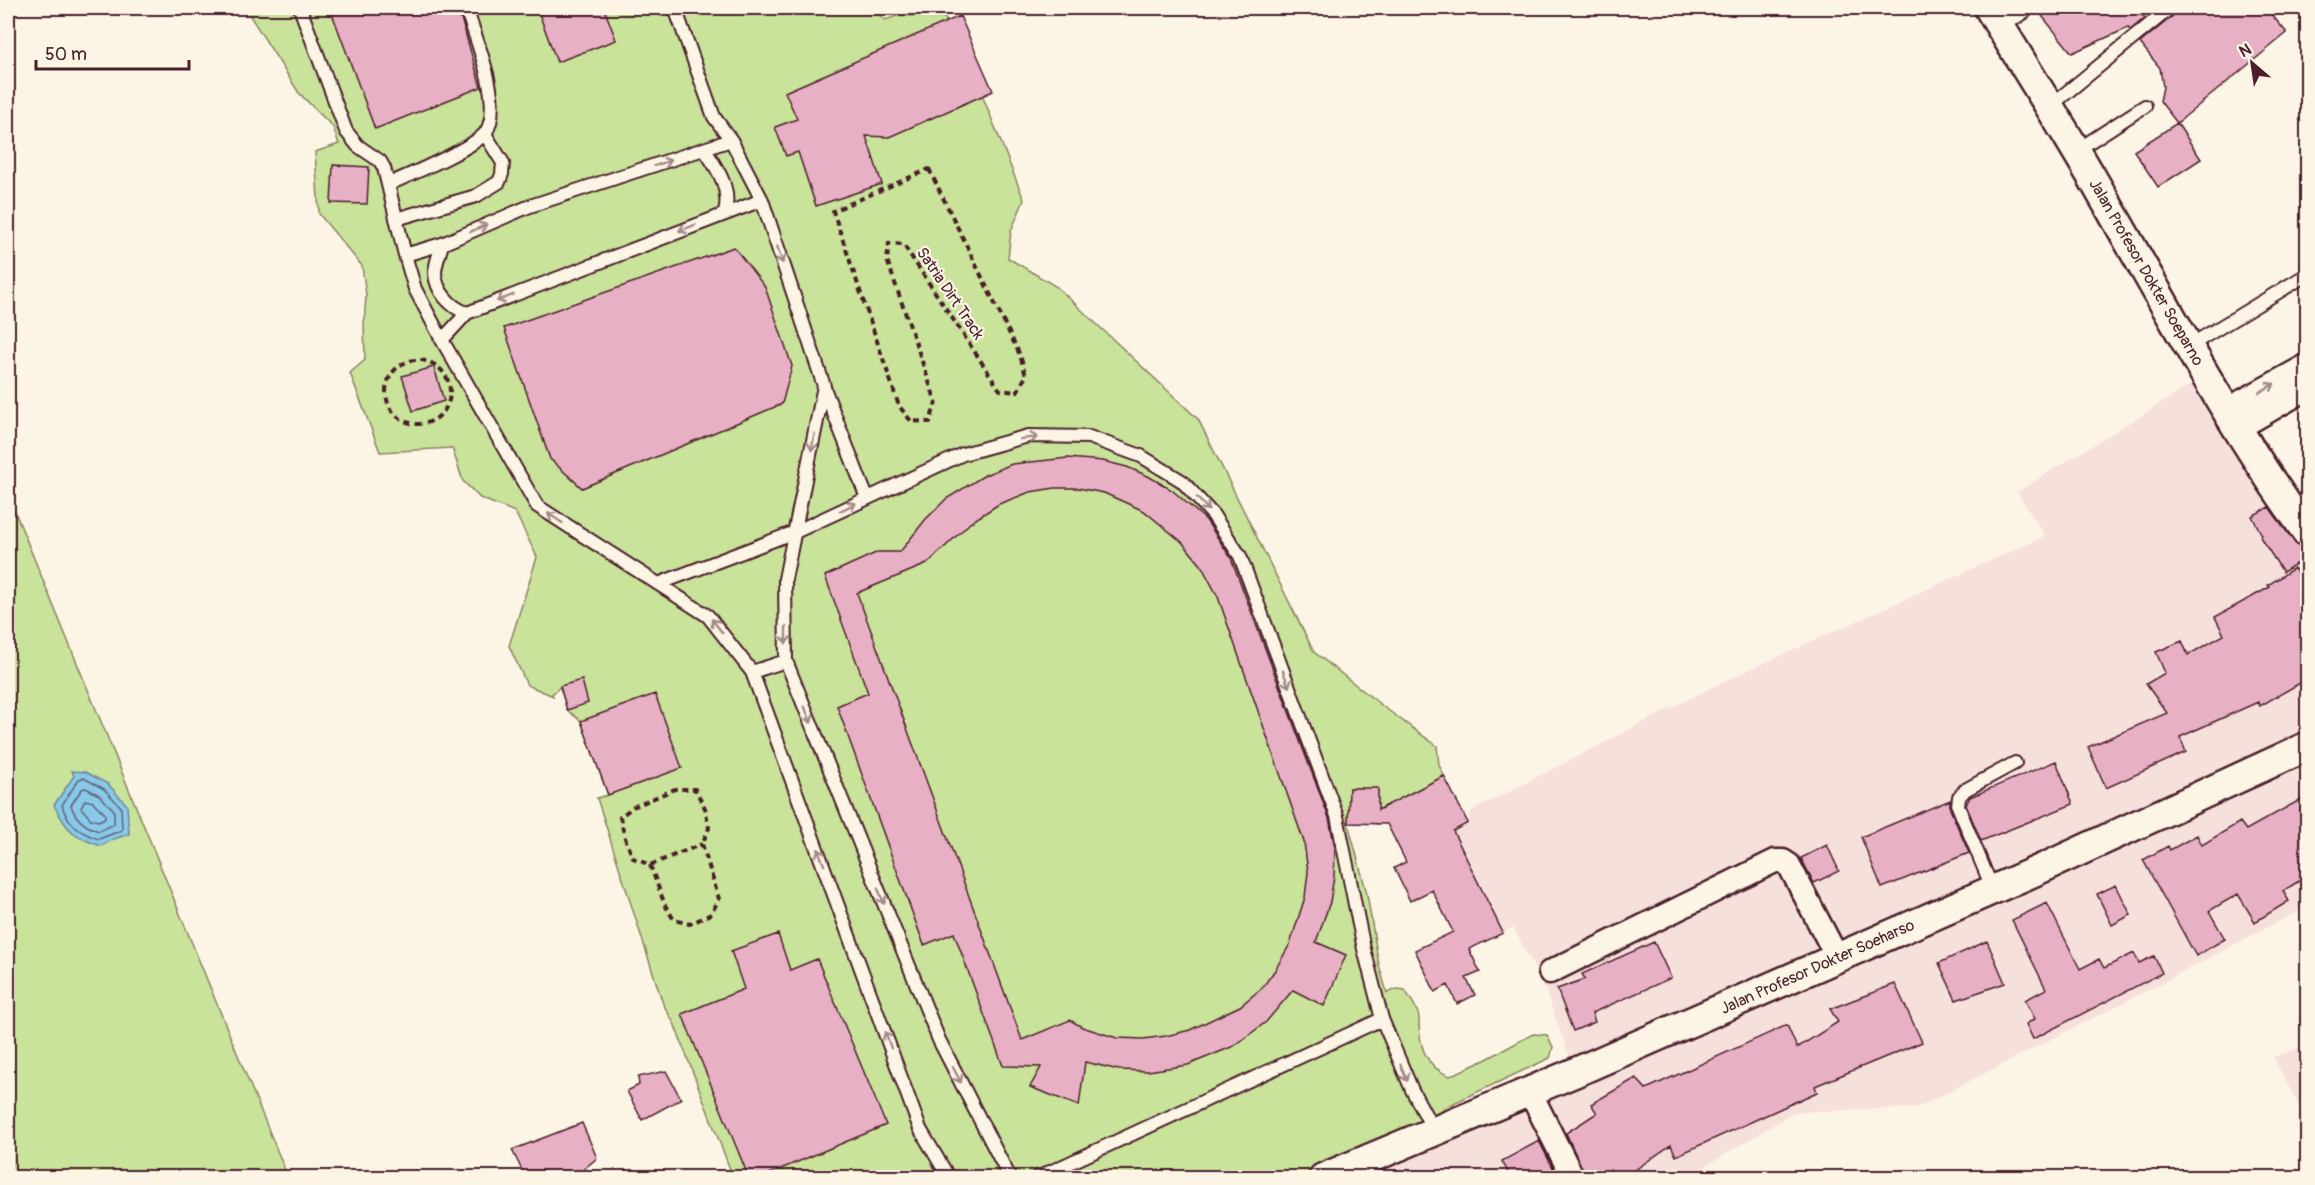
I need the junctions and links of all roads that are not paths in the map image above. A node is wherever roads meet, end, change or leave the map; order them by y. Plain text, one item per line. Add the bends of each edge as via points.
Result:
1 (300, 8) edge
2 (466, 8) edge
3 (675, 8) edge
4 (2170, 8) edge
5 (2003, 13) edge
6 (2145, 106) dead end
7 (2049, 107) junction
8 (485, 134) junction
9 (731, 140) junction
10 (705, 150) junction
11 (2077, 150) junction
12 (389, 184) junction
13 (762, 200) junction
14 (725, 213) junction
15 (396, 219) junction
16 (442, 244) junction
17 (405, 255) junction
18 (2307, 273) edge
19 (467, 313) junction
20 (442, 340) junction
21 (2189, 346) junction
22 (2307, 365) edge
23 (824, 386) junction
24 (2307, 388) edge
25 (2231, 419) junction
26 (867, 498) junction
27 (795, 532) junction
28 (2307, 534) edge
29 (658, 584) junction
30 (786, 661) junction
31 (753, 672) junction
32 (2307, 746) edge
33 (2015, 763) dead end
34 (1993, 890) junction
35 (1837, 957) junction
36 (1550, 972) dead end
37 (1382, 1019) junction
38 (1530, 1092) junction
39 (1434, 1131) junction
40 (949, 1178) edge
41 (1010, 1178) edge
42 (1037, 1178) edge
43 (1323, 1178) edge
44 (1574, 1178) edge

1 - 12 lane via 346,131 358,146 380,161
2 - 8 lane via 491,87
3 - 9 lane via 714,117
4 - 7 lane
5 - 7 street, Jalan Profesor Dokter Soeparno
6 - 11 lane
7 - 11 street, Jalan Profesor Dokter Soeparno
8 - 12 lane
8 - 15 lane via 503,163 499,182 476,196
9 - 10 lane
9 - 13 lane
10 - 14 lane via 725,186
16 -> 10 lane via 530,206
11 - 21 street, Jalan Profesor Dokter Soeparno
12 - 15 lane
13 - 14 lane
13 -> 23 lane
14 -> 19 lane
15 - 17 lane
16 - 17 lane
16 - 19 lane via 435,271 438,287 446,300
17 - 20 lane via 415,289
18 - 21 lane
19 - 20 lane
29 -> 20 lane via 537,506
21 - 25 street, Jalan Profesor Dokter Soeparno
25 -> 22 street
23 - 26 lane
23 -> 27 lane
24 - 25 street
25 - 28 street, Jalan Profesor Dokter Soeparno
27 -> 26 lane
26 -> 37 lane via 963,454 1028,436 1089,437 1141,456 1182,481 1213,515 1240,556 1337,816
27 - 29 lane
27 -> 30 lane via 785,579
31 -> 29 lane via 708,616
30 - 31 lane
30 -> 41 lane via 939,1040
40 -> 31 lane via 920,1130
32 - 34 street, Jalan Profesor Dokter Soeharso
33 - 34 lane via 1959,797 1958,806
34 - 35 street, Jalan Profesor Dokter Soeharso
35 - 36 street via 1789,865 1775,861
35 - 38 street, Jalan Profesor Dokter Soeharso
37 -> 39 lane
37 - 42 lane
38 - 39 street, Jalan Profesor Dokter Soeharso
38 - 44 street
39 - 43 street, Jalan Profesor Dokter Soeharso

